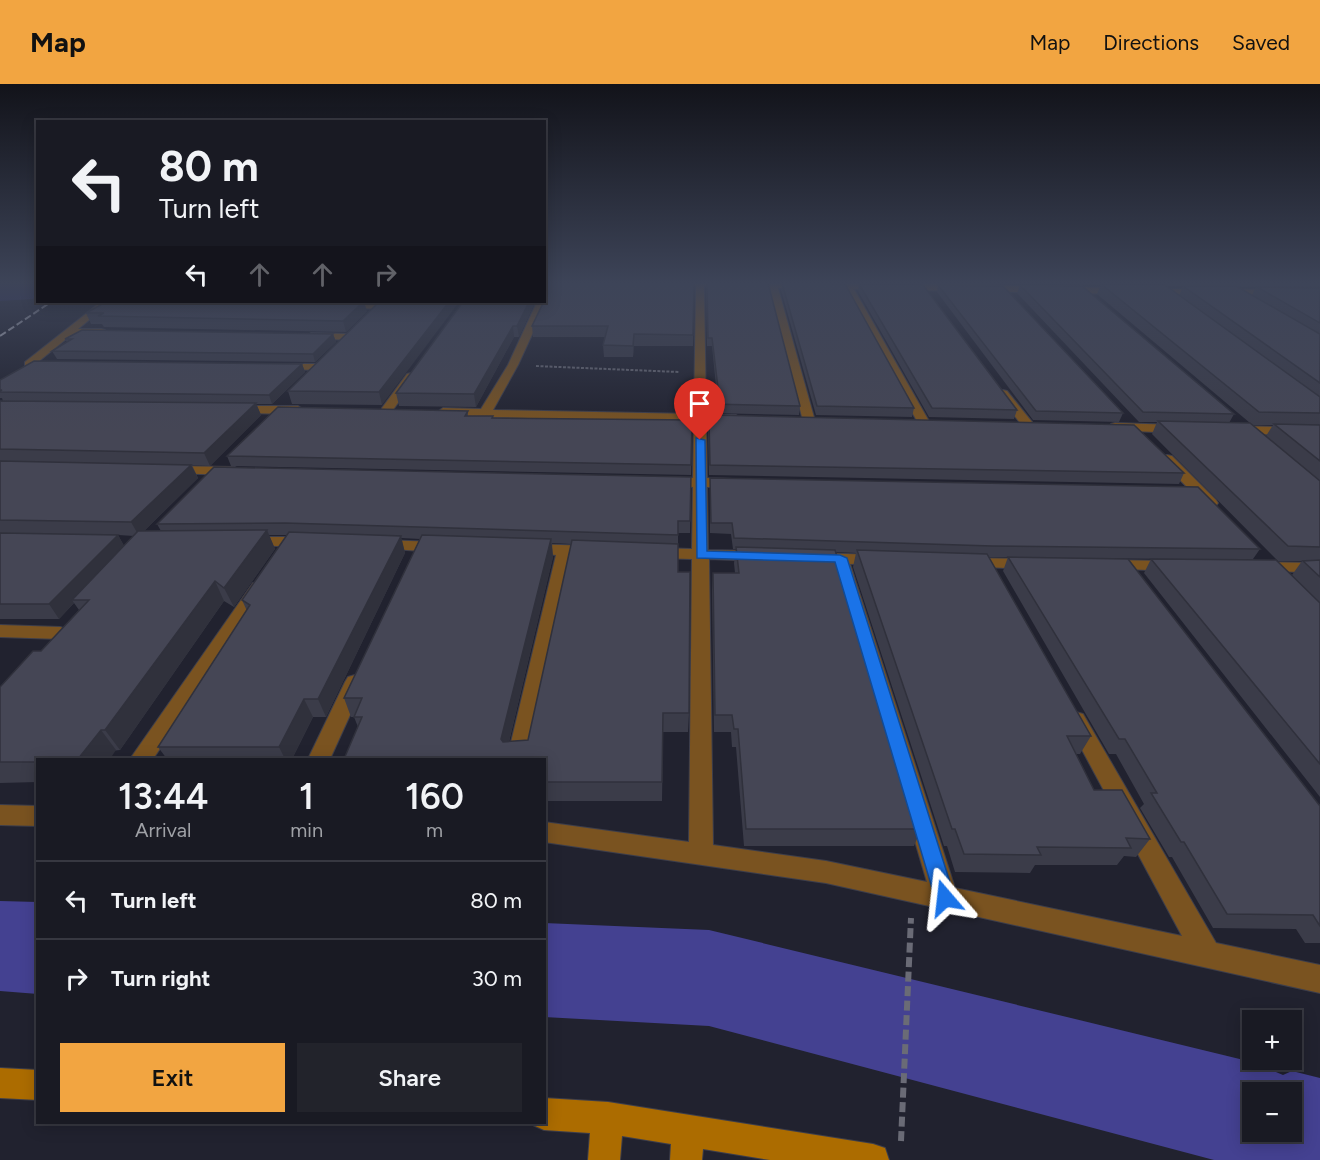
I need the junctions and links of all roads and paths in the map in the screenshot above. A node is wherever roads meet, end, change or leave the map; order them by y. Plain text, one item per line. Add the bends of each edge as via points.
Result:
1 (69, 332) edge
2 (79, 332) edge
3 (332, 332) edge
4 (354, 332) edge
5 (528, 332) edge
6 (700, 332) edge
7 (785, 332) edge
8 (874, 332) edge
9 (116, 333) edge
10 (302, 336) edge
11 (326, 360) junction
12 (52, 364) edge
13 (513, 365) junction
14 (273, 367) edge
15 (417, 368) edge
16 (700, 373) junction
17 (993, 379) edge
18 (305, 382) edge
19 (290, 396) edge
20 (219, 409) edge
21 (276, 410) junction
22 (309, 410) edge
23 (386, 411) edge
24 (430, 412) edge
25 (484, 413) junction
26 (1232, 416) edge
27 (699, 418) junction
28 (754, 419) edge
29 (809, 421) edge
30 (924, 423) edge
31 (1131, 423) junction
32 (261, 425) edge
33 (1028, 426) edge
34 (1099, 427) edge
35 (1192, 429) edge
36 (1227, 430) edge
37 (1250, 430) junction
38 (1320, 432) edge
39 (1267, 446) edge
40 (232, 456) edge
41 (160, 470) edge
42 (218, 471) junction
43 (253, 472) edge
44 (654, 482) edge
45 (701, 483) junction
46 (749, 484) edge
47 (201, 487) edge
48 (1175, 491) edge
49 (1199, 491) junction
50 (1223, 516) edge
51 (234, 542) edge
52 (290, 542) junction
53 (325, 543) edge
54 (360, 544) edge
55 (420, 546) junction
56 (453, 547) edge
57 (509, 549) edge
58 (565, 550) junction
59 (1256, 550) edge
60 (610, 552) edge
61 (644, 553) edge
62 (701, 555) junction
63 (771, 557) edge
64 (794, 557) edge
65 (840, 558) junction
66 (897, 560) edge
67 (954, 563) edge
68 (988, 564) junction
69 (1046, 564) edge
70 (1092, 565) edge
71 (1126, 565) junction
72 (1182, 566) edge
73 (409, 567) edge
74 (1238, 567) edge
75 (1272, 567) junction
76 (1320, 568) edge
77 (1288, 583) edge
78 (1000, 584) edge
79 (1141, 584) edge
80 (0, 631) edge
81 (45, 649) edge
82 (364, 663) edge
83 (1063, 698) edge
84 (142, 758) edge
85 (319, 758) edge
86 (518, 758) edge
87 (0, 815) edge
88 (36, 816) edge
89 (546, 832) edge
90 (701, 854) junction
91 (912, 891) junction
92 (945, 898) junction
93 (1207, 954) junction
94 (1320, 979) edge
95 (906, 1055) joint
96 (0, 1083) edge
97 (36, 1085) edge
98 (546, 1114) edge
99 (609, 1118) junction
100 (688, 1145) edge
101 (887, 1154) edge
102 (604, 1160) edge

1 - 12 street via 26,367
2 - 9 street
3 - 10 street
4 - 11 street
5 - 13 street
6 - 16 street
7 - 29 street
8 - 30 street
11 - 14 street
11 - 18 street
13 - 16 path
13 - 25 street
15 - 23 street
16 - 27 street
17 - 33 street
19 - 21 street
20 - 21 street
21 - 22 street
21 - 32 street
24 - 25 street
25 - 27 street
26 - 37 street
27 - 28 street
27 - 45 street
31 - 34 street
31 - 35 street
31 - 49 street
36 - 37 street
37 - 38 street
37 - 39 street
40 - 42 street
41 - 42 street
42 - 43 street
42 - 47 street
44 - 45 street
45 - 46 street
45 - 62 street
48 - 49 street
49 - 50 street
51 - 52 street
52 - 53 street
52 - 84 street
54 - 55 street
55 - 56 street
55 - 73 street
57 - 58 street
58 - 60 street
58 - 86 street
59 - 75 street
61 - 62 street
62 - 63 street
62 - 90 street
64 - 65 street
65 - 66 street
65 - 92 street
67 - 68 street
68 - 69 street
68 - 78 street
70 - 71 street
71 - 72 street
71 - 79 street
74 - 75 street
75 - 76 street
75 - 77 street
80 - 81 street via 64,629
82 - 85 street
83 - 93 street
87 - 88 street
89 - 90 street
90 - 91 street via 826,872
91 - 92 street
91 - 95 path
92 - 93 street
93 - 94 street
95 - 101 path
96 - 97 main road
98 - 99 main road
99 - 100 main road
99 - 102 main road
100 - 101 main road

